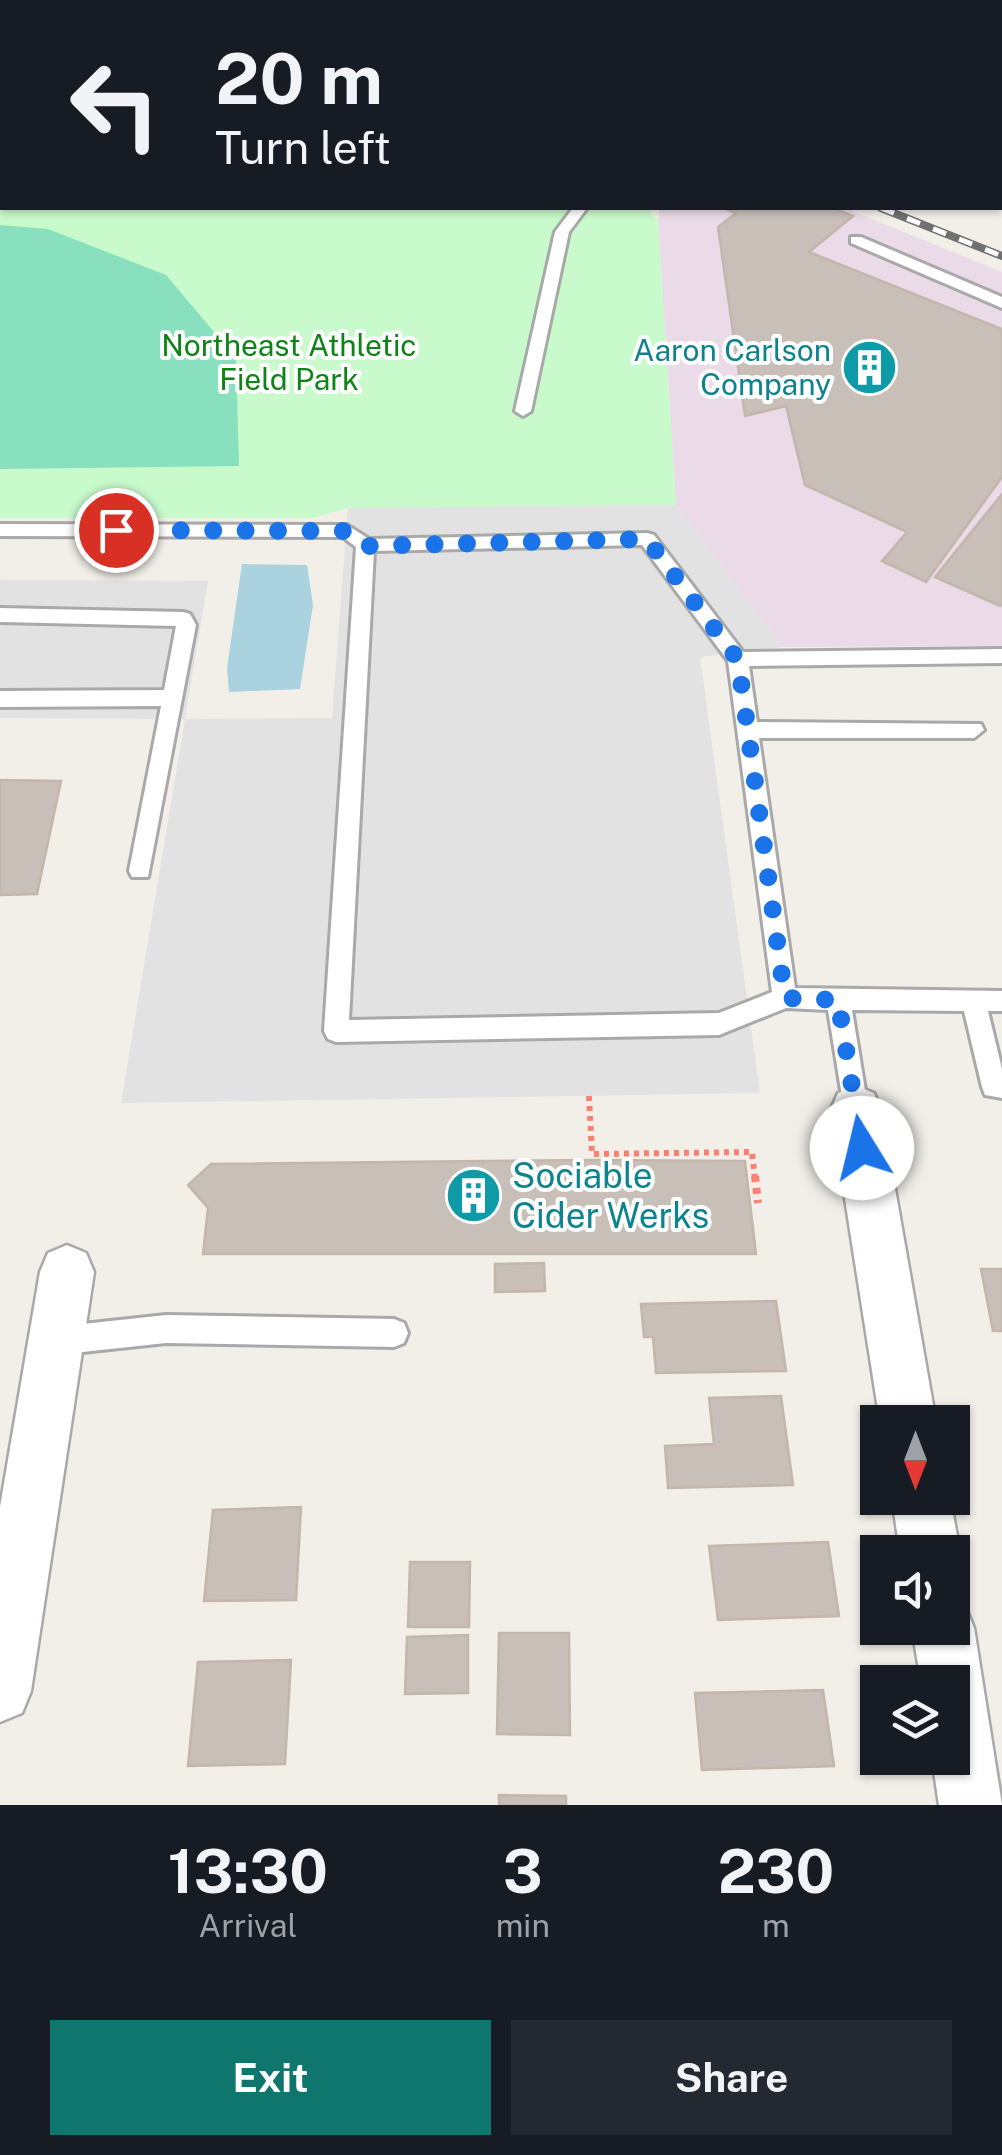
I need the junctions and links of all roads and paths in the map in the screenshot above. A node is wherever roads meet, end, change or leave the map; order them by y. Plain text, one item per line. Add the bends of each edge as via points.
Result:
1 (578, 210) edge
2 (856, 240) dead end
3 (1002, 303) edge
4 (523, 411) dead end
5 (0, 530) edge
6 (365, 546) junction
7 (0, 615) edge
8 (1002, 656) edge
9 (738, 660) junction
10 (0, 698) edge
11 (172, 698) junction
12 (748, 730) junction
13 (974, 730) dead end
14 (140, 871) dead end
15 (785, 998) junction
16 (838, 1000) junction
17 (974, 1001) junction
18 (1002, 1001) edge
19 (1002, 1087) edge
20 (589, 1096) dead end
21 (856, 1109) joint
22 (758, 1203) dead end
23 (67, 1272) dead end
24 (394, 1333) dead end
25 (55, 1341) junction
26 (905, 1405) edge
27 (0, 1691) edge
28 (967, 1775) edge
29 (972, 1805) edge

1 - 4 lane via 562,232
2 - 3 lane
5 - 6 lane via 347,531
6 - 9 lane via 647,539
6 - 15 lane via 336,1031 719,1024
7 - 11 lane via 183,618
8 - 9 lane
9 - 12 lane
10 - 11 lane
11 - 14 lane
12 - 13 lane
12 - 15 lane
15 - 16 lane
16 - 17 lane
16 - 21 lane
17 - 18 lane
17 - 19 lane via 994,1087
20 - 22 path via 592,1154 752,1152
21 - 26 street
23 - 25 street
24 - 25 lane via 166,1329
25 - 27 street
28 - 29 street

